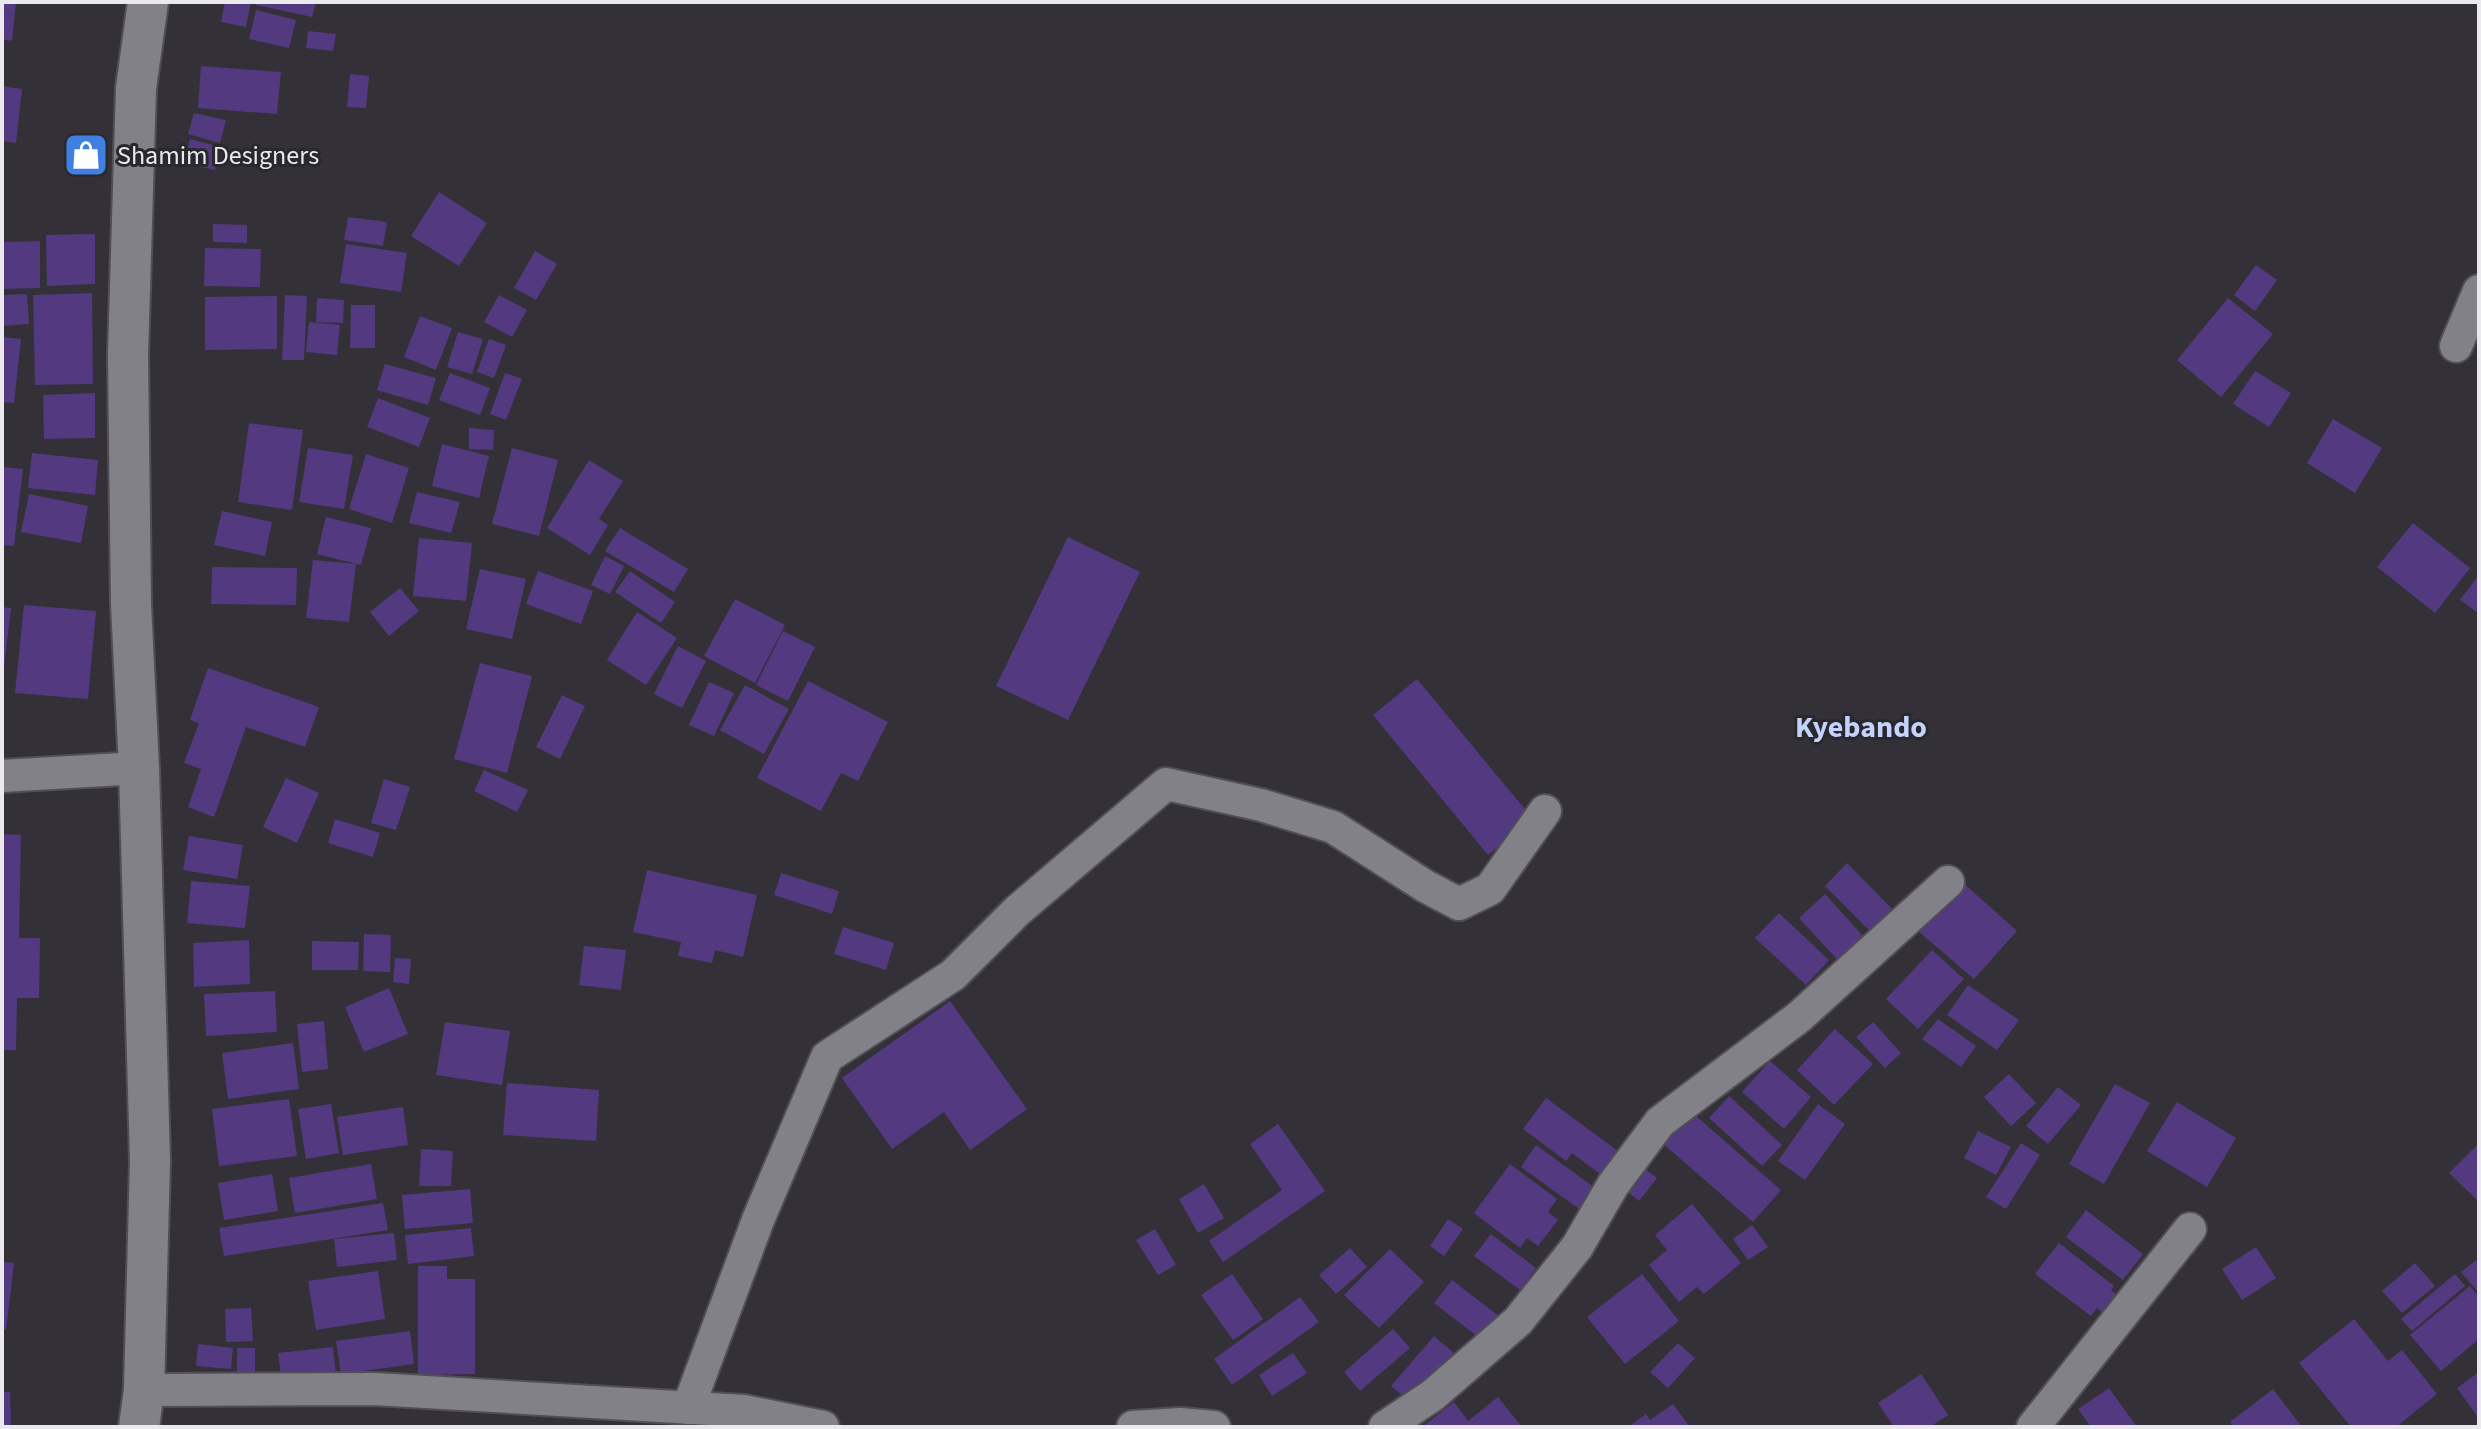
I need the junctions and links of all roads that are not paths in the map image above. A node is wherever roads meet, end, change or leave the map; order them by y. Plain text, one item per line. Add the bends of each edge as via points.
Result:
1 (148, 2) edge
2 (2479, 291) edge
3 (2456, 346) dead end
4 (139, 768) junction
5 (2, 776) edge
6 (1545, 811) dead end
7 (1948, 882) dead end
8 (2190, 1229) dead end
9 (688, 1408) junction
10 (142, 1409) edge
11 (823, 1427) edge
12 (1133, 1427) edge
13 (1214, 1427) edge
14 (1385, 1427) edge
15 (2033, 1427) edge

1 - 4 street via 136,88 128,355
2 - 3 street
4 - 5 street
4 - 10 street via 150,1161
6 - 9 street via 1490,889 1459,904 1333,827 1166,784 1017,911 953,975 827,1057 758,1220
7 - 14 street via 1799,1017 1660,1122 1613,1185 1577,1247 1518,1321 1433,1395
8 - 15 street
9 - 10 street via 375,1389
9 - 11 street via 744,1411
12 - 13 street

